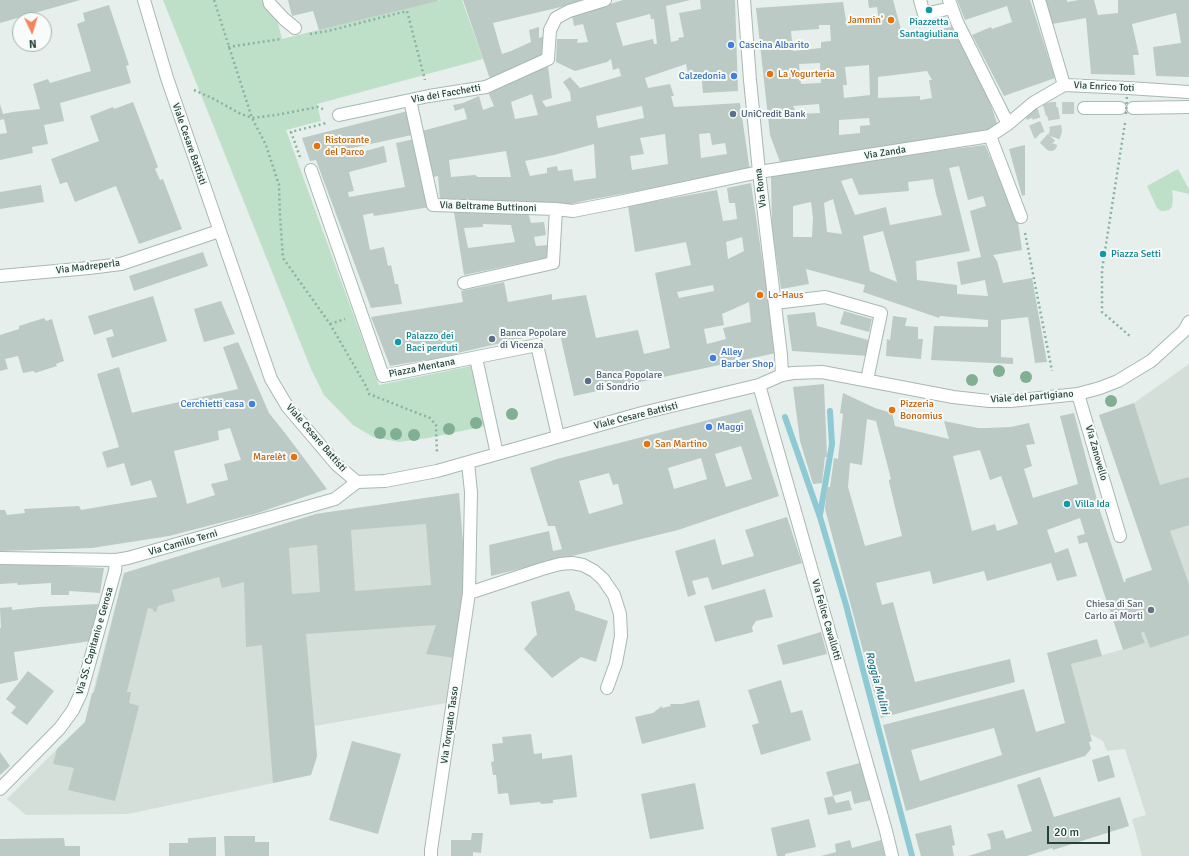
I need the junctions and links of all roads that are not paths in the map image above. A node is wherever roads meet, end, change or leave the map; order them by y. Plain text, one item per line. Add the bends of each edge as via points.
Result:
1 (144, 0) edge
2 (269, 0) edge
3 (605, 0) edge
4 (744, 0) edge
5 (920, 0) edge
6 (1039, 0) edge
7 (950, 4) edge
8 (300, 31) road end
9 (1064, 85) junction
10 (1189, 92) edge
11 (410, 100) junction
12 (1189, 107) edge
13 (1084, 108) tunnel mouth
14 (339, 115) road end
15 (1008, 124) junction
16 (990, 136) junction
17 (311, 170) road end
18 (759, 172) junction
19 (556, 209) junction
20 (1021, 217) road end
21 (219, 231) junction
22 (0, 276) edge
23 (464, 283) dead end
24 (775, 303) junction
25 (1187, 329) edge
26 (476, 358) junction
27 (782, 375) junction
28 (867, 380) junction
29 (759, 385) junction
30 (1078, 394) junction
31 (558, 436) junction
32 (497, 454) junction
33 (468, 463) junction
34 (357, 482) junction
35 (1120, 536) dead end
36 (0, 558) edge
37 (116, 560) junction
38 (469, 593) junction
39 (608, 688) dead end
40 (0, 788) edge
41 (431, 856) edge
42 (892, 856) edge

1 - 21 street, Viale Cesare Battisti via 167,78
2 - 8 street via 284,19
3 - 11 street, Via dei Facchetti via 569,11 556,18 550,30 548,59 486,87
4 - 18 street, Via Roma
5 - 7 street via 924,14
6 - 9 street
7 - 15 street via 956,22
9 - 10 street, Via Enrico Toti
9 - 15 street, Via Enrico Toti via 1033,103
11 - 14 street, Via dei Facchetti
11 - 19 street, Via Beltrame Buttinoni via 433,205
12 - 13 street via 1126,110
15 - 16 street, Via Zanda
16 - 18 street, Via Zanda
16 - 20 street
17 - 26 street, Piazza Mentana via 383,376
18 - 19 street, Via Beltrame Buttinoni via 573,211
18 - 24 street, Via Roma
19 - 23 street via 553,263
21 - 22 street, Via Madreperla via 120,264
21 - 34 street, Viale Cesare Battisti via 271,379 297,418 337,465
24 - 27 street, Via Roma
24 - 28 street via 825,297 881,313
25 - 30 street, Viale del partigiano via 1151,361 1118,381
26 - 31 street, Piazza Mentana via 537,345
26 - 32 street
27 - 28 street, Viale del partigiano via 822,372
27 - 29 street, Viale del partigiano
28 - 30 street, Viale del partigiano via 953,397 989,401
29 - 31 street, Viale Cesare Battisti
29 - 42 street, Via Felice Cavallotti
30 - 35 street, Via Zanovello
31 - 32 street, Viale Cesare Battisti
32 - 33 street, Viale Cesare Battisti
33 - 34 street, Viale Cesare Battisti via 386,482
33 - 38 street, Via Torquato Tasso via 471,492
34 - 37 street, Via Camillo Terni via 335,499 167,548
36 - 37 street, Via Camillo Terni
37 - 40 street, Via SS. Capitanio e Gerosa via 83,686 73,710 60,728
38 - 39 street via 560,564 572,563 594,571 614,595 620,614 621,636
38 - 41 street, Via Torquato Tasso

